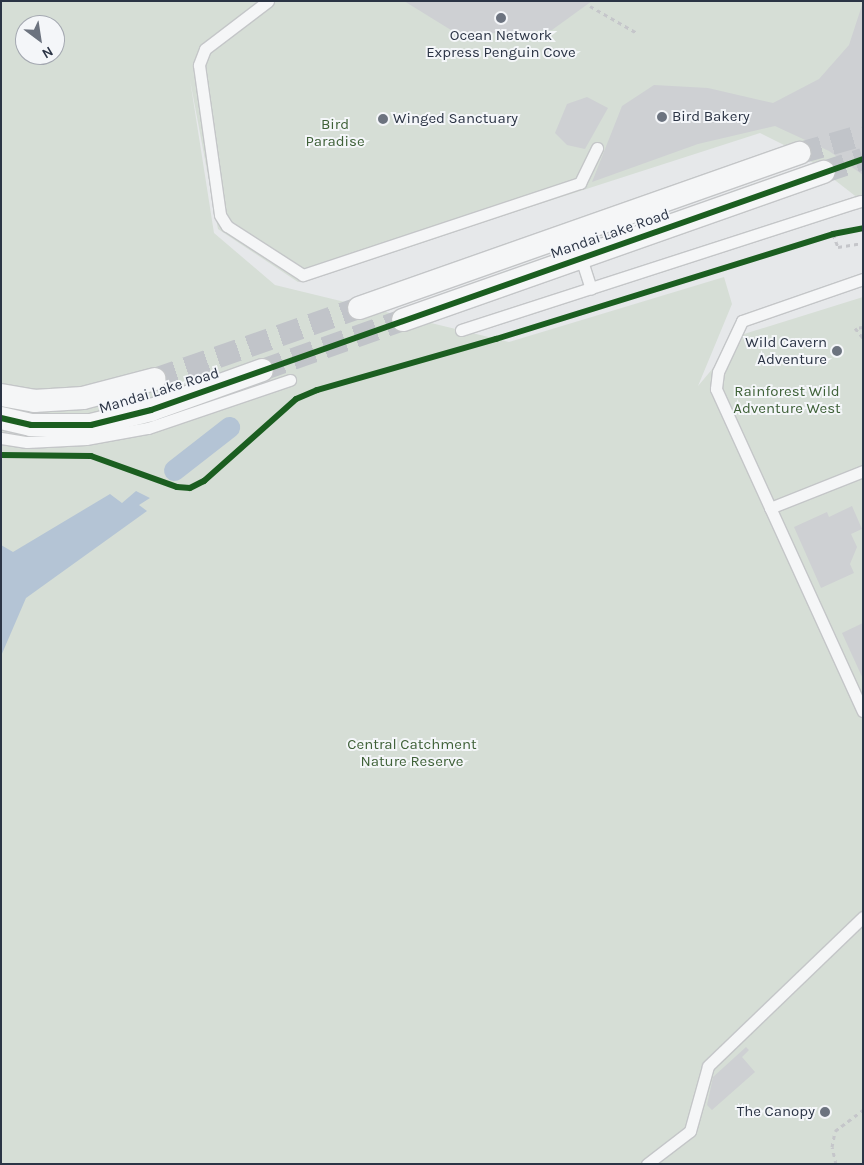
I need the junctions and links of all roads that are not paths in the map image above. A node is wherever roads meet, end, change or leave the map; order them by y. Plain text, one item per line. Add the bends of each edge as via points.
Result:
1 (268, 1) edge
2 (596, 148) dead end
3 (800, 153) tunnel mouth
4 (824, 172) tunnel mouth
5 (861, 201) dead end
6 (581, 258) junction
7 (863, 279) edge
8 (591, 288) junction
9 (359, 308) tunnel mouth
10 (403, 320) tunnel mouth
11 (461, 330) dead end
12 (262, 370) tunnel mouth
13 (155, 379) tunnel mouth
14 (290, 380) dead end
15 (1, 395) edge
16 (1, 418) edge
17 (1, 438) edge
18 (863, 472) edge
19 (770, 508) junction
20 (863, 711) edge
21 (863, 918) edge
22 (647, 1164) edge

1 - 2 lane via 205,49 199,65 220,215 227,226 303,275 580,183
3 - 9 street, Mandai Lake Road
4 - 6 street, Mandai Lake Road
5 - 8 lane
6 - 8 lane
6 - 10 street, Mandai Lake Road
7 - 19 lane via 742,321 718,372 716,389
8 - 11 lane
12 - 16 street, Mandai Lake Road via 169,404 91,425 31,425
13 - 15 street, Mandai Lake Road via 83,398 34,401
14 - 17 lane via 148,428 86,440 27,442
18 - 19 lane
19 - 20 lane
21 - 22 lane via 708,1066 690,1131

